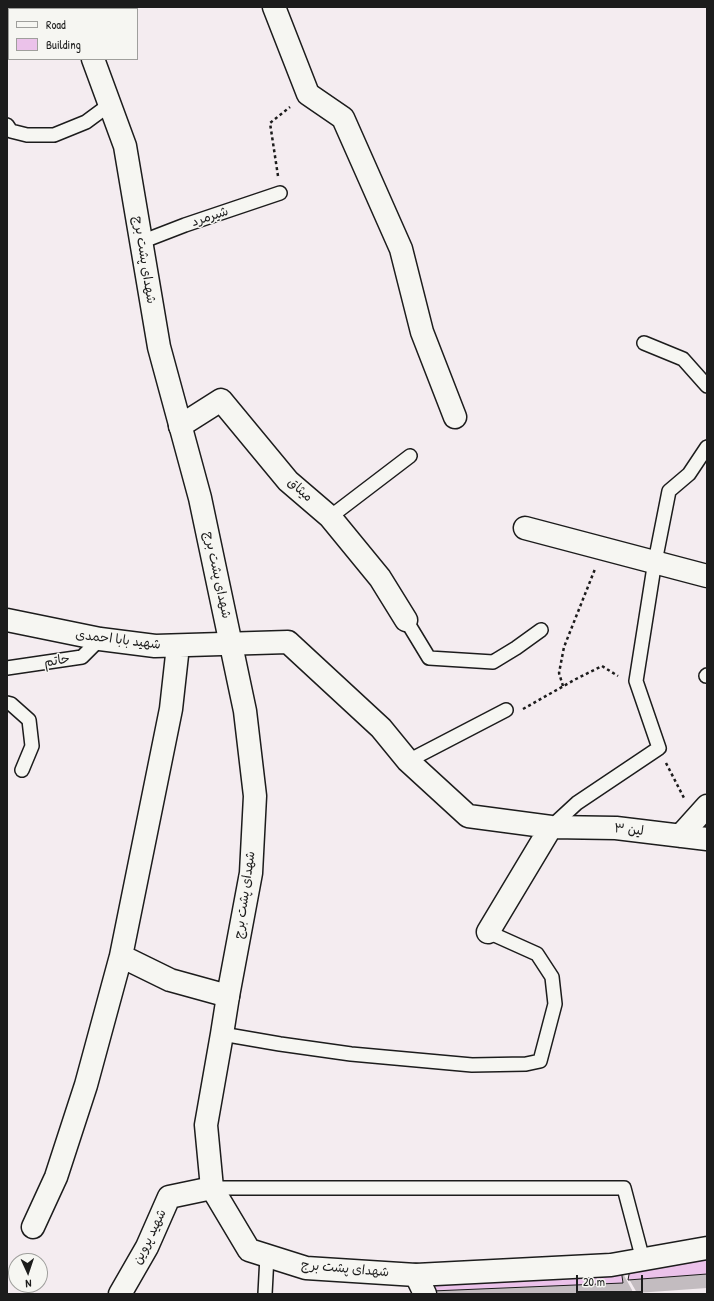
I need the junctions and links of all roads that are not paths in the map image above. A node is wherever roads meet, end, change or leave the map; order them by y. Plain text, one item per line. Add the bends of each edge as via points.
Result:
1 (274, 7) edge
2 (93, 60) edge
3 (109, 105) junction
4 (7, 125) edge
5 (280, 193) road end
6 (141, 242) junction
7 (644, 343) dead end
8 (707, 386) edge
9 (454, 417) dead end
10 (180, 426) junction
11 (707, 447) edge
12 (410, 456) dead end
13 (330, 517) junction
14 (525, 528) dead end
15 (655, 562) junction
16 (707, 576) edge
17 (7, 620) edge
18 (406, 620) joint
19 (541, 630) dead end
20 (100, 639) junction
21 (231, 644) junction
22 (178, 646) junction
23 (7, 668) edge
24 (7, 703) edge
25 (506, 710) road end
26 (408, 761) junction
27 (22, 770) dead end
28 (701, 813) edge
29 (551, 826) junction
30 (680, 836) junction
31 (707, 839) edge
32 (488, 932) joint
33 (121, 956) junction
34 (228, 996) junction
35 (222, 1034) junction
36 (212, 1188) junction
37 (33, 1227) dead end
38 (707, 1248) edge
39 (267, 1256) junction
40 (643, 1260) junction
41 (420, 1285) edge
42 (120, 1294) edge
43 (265, 1294) edge

1 - 9 street via 308,94 343,118 401,249 422,332
2 - 3 street, شهدای پشت برج
3 - 4 lane via 86,122 54,135 27,135 10,131
3 - 6 street, شهدای پشت برج via 125,146
5 - 6 lane, شیرمرد
6 - 10 street, شهدای پشت برج via 159,346
7 - 8 lane via 683,359
10 - 13 street, میثاق via 221,400 288,481
10 - 21 street, شهدای پشت برج via 200,498
11 - 15 lane via 689,474 670,490
12 - 13 lane
13 - 18 street, میثاق via 380,578
14 - 15 street
15 - 16 street
15 - 29 lane via 636,681 659,748 577,803
17 - 20 street, شهید بابا احمدی
18 - 19 lane via 429,658 493,662
20 - 22 street, شهید بابا احمدی
20 - 23 lane, حاتم via 82,657
21 - 22 street, شهید بابا احمدی
21 - 26 street, شهید بابا احمدی via 288,642 381,728
21 - 34 street, شهدای پشت برج via 245,711 255,796 251,873
22 - 33 street via 171,709
24 - 27 lane via 29,720 32,746
25 - 26 lane
26 - 29 street, لین ۳ via 468,816
28 - 30 street
29 - 30 street, لین ۳ via 616,828
29 - 32 street
30 - 31 street, لین ۳
32 - 35 lane via 537,954 552,977 555,1004 540,1061 526,1064 472,1065 351,1054
33 - 34 street via 170,980
33 - 37 street via 84,1092 56,1177
34 - 35 street, شهدای پشت برج
35 - 36 street, شهدای پشت برج via 206,1125
36 - 39 street, شهدای پشت برج via 249,1250
36 - 40 lane via 624,1188
36 - 42 street, شهید پروین via 169,1197 147,1247
38 - 40 street, شهدای پشت برج
39 - 41 street, شهدای پشت برج via 306,1268
39 - 43 lane
40 - 41 street, شهدای پشت برج

